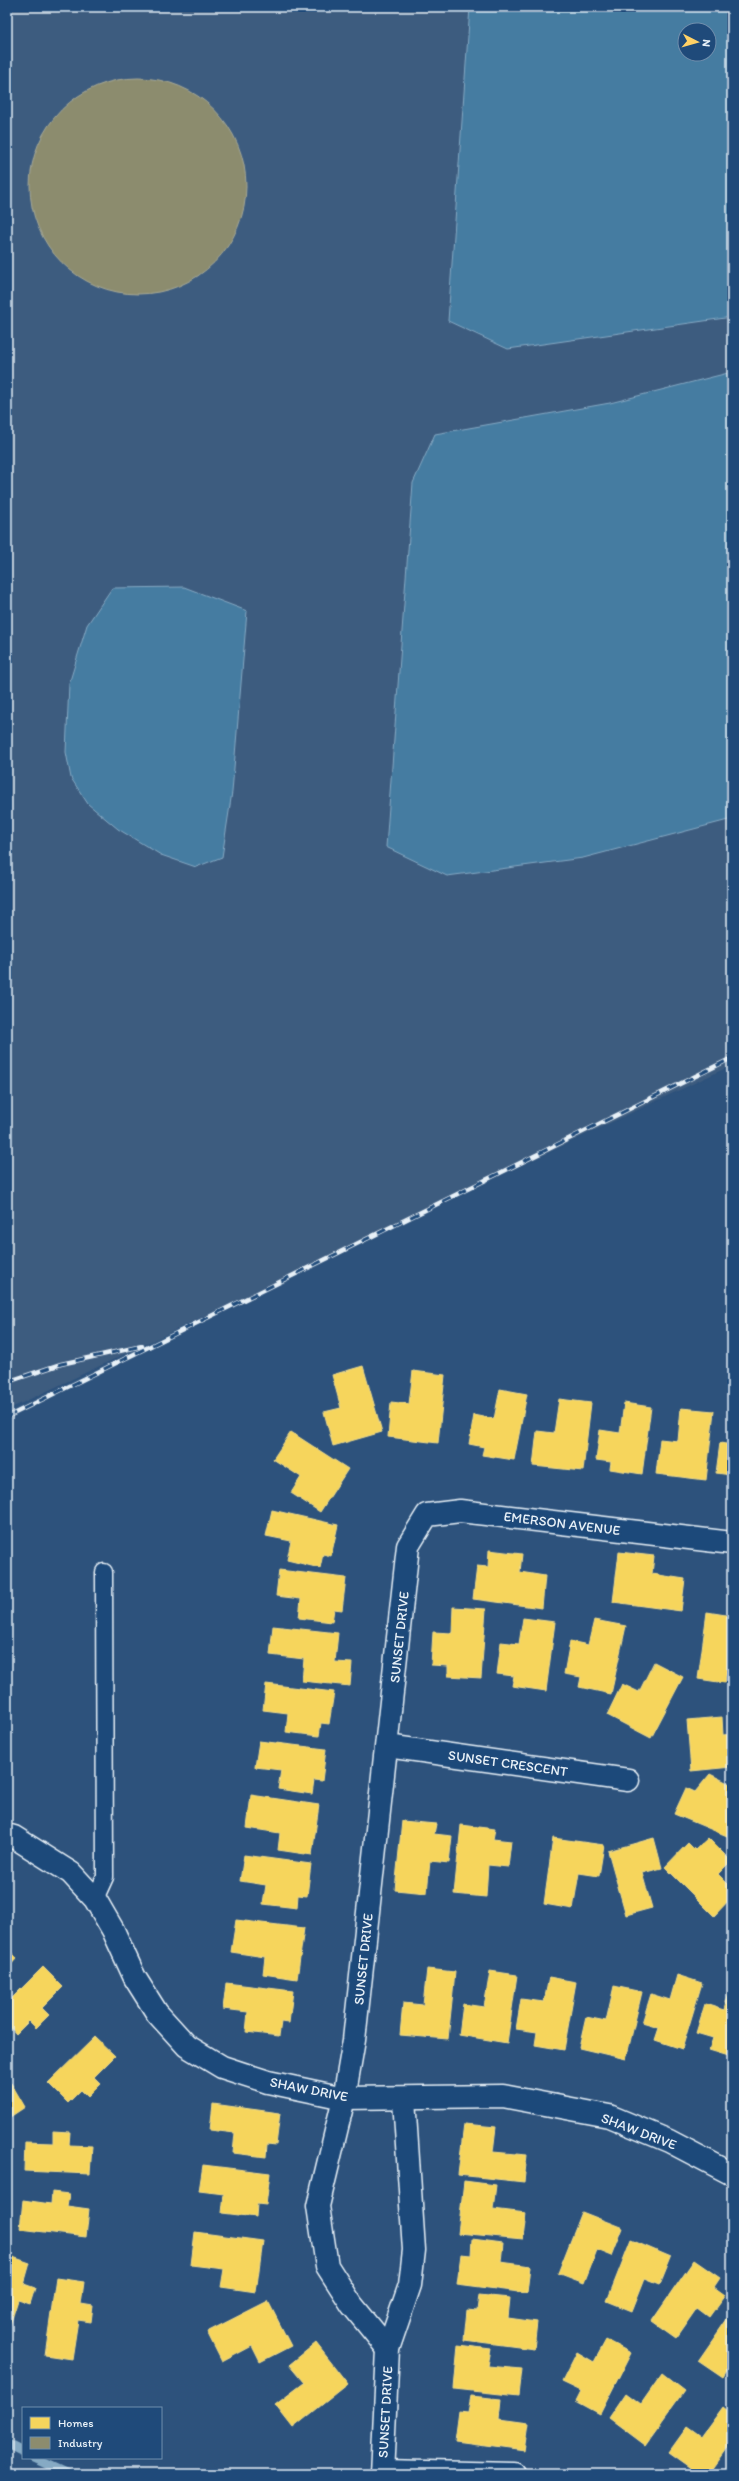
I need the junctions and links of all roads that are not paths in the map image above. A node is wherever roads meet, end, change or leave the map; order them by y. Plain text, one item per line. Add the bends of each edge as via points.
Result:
1 (732, 1543) edge
2 (408, 1546) joint
3 (104, 1572) dead end
4 (387, 1746) junction
5 (628, 1780) dead end
6 (7, 1835) edge
7 (95, 1899) junction
8 (344, 2098) junction
9 (404, 2099) junction
10 (732, 2174) edge
11 (388, 2349) junction
12 (382, 2472) edge
13 (514, 2474) edge

1 - 2 street, EMERSON AVENUE via 460,1511 427,1515
2 - 4 street, SUNSET DRIVE
3 - 7 lane via 105,1877
4 - 5 street, SUNSET CRESCENT
4 - 8 street, SUNSET DRIVE via 354,2040
6 - 7 street, SHAW DRIVE via 71,1873
7 - 8 street, SHAW DRIVE via 150,2002 187,2046 229,2069 268,2082
8 - 9 street, SHAW DRIVE
8 - 11 street, SUNSET DRIVE via 318,2206 327,2266 352,2305
9 - 10 street, SHAW DRIVE via 502,2096 609,2116 669,2141
9 - 11 street, SUNSET DRIVE via 414,2250 410,2285
11 - 12 street, SUNSET DRIVE
12 - 13 street

